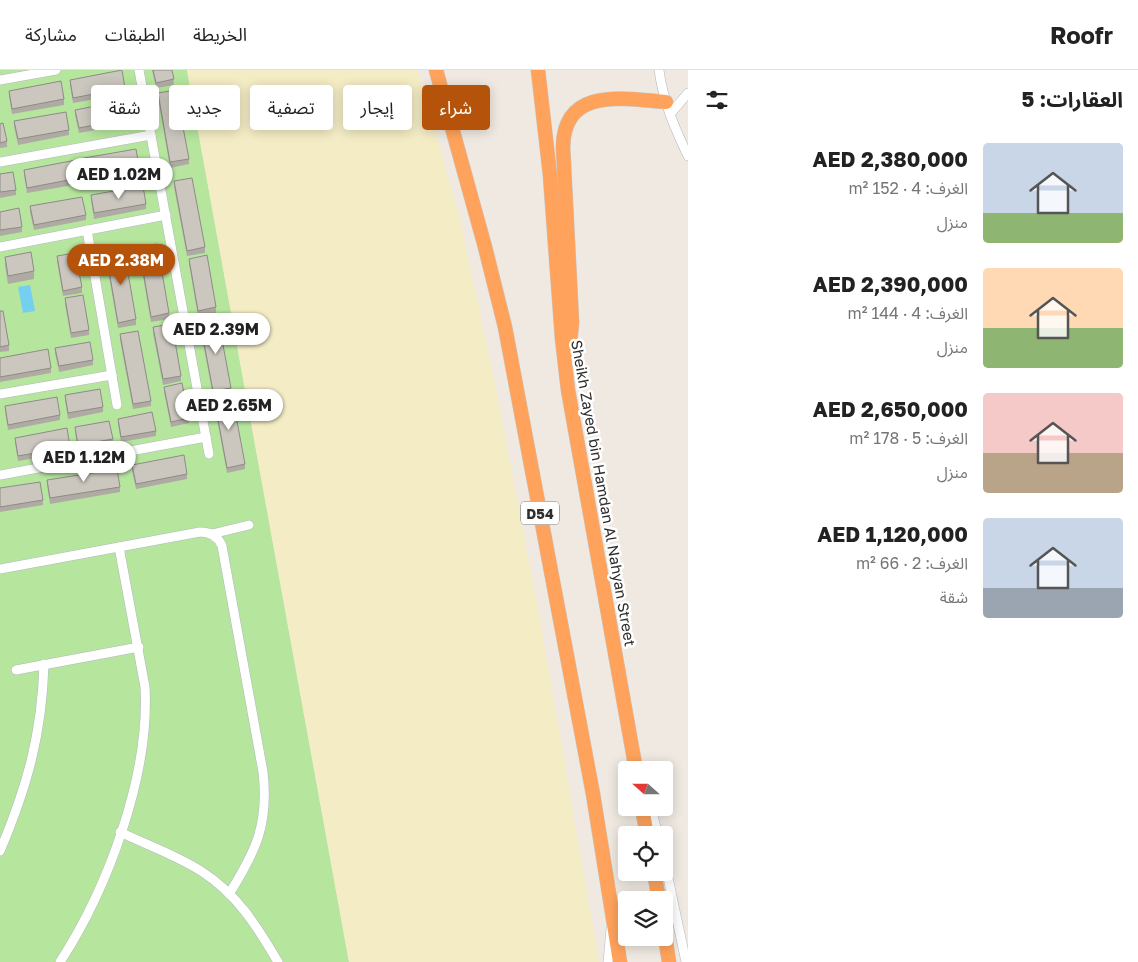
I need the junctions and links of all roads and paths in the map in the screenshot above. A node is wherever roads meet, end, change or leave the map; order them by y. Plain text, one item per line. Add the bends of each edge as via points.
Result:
1 (56, 70) edge
2 (139, 70) edge
3 (436, 70) edge
4 (538, 70) edge
5 (659, 70) edge
6 (0, 80) edge
7 (688, 93) edge
8 (668, 108) junction
9 (151, 135) junction
10 (688, 156) edge
11 (0, 162) edge
12 (166, 215) junction
13 (87, 230) junction
14 (0, 247) edge
15 (564, 358) junction
16 (112, 374) junction
17 (0, 394) edge
18 (118, 405) dead end
19 (206, 437) junction
20 (210, 454) dead end
21 (0, 475) edge
22 (249, 525) dead end
23 (212, 534) junction
24 (119, 547) junction
25 (599, 566) junction
26 (0, 569) edge
27 (139, 647) junction
28 (44, 664) junction
29 (16, 670) dead end
30 (634, 761) edge
31 (641, 761) edge
32 (120, 832) junction
33 (0, 850) edge
34 (669, 881) edge
35 (229, 894) junction
36 (612, 922) junction
37 (666, 946) edge
38 (60, 962) edge
39 (278, 962) edge
40 (608, 962) edge
41 (620, 962) edge
42 (669, 962) edge
43 (686, 962) edge

1 - 6 street
2 - 9 street
3 - 36 highway, D54 via 505,327 593,794
4 - 15 highway, Sheikh Zayed bin Hamdan Al Nahyan Street via 550,175
5 - 8 street
7 - 8 street
8 - 10 street
8 - 15 highway via 614,98 601,99 582,108 567,126 563,147 572,322 570,343
9 - 11 street
9 - 12 street
12 - 13 street
12 - 19 street
13 - 14 street
13 - 16 street
15 - 25 highway, Sheikh Zayed bin Hamdan Al Nahyan Street
16 - 17 street
16 - 18 street
19 - 20 street
19 - 21 street
22 - 23 street
23 - 24 street via 200,532
23 - 35 street via 222,546 264,785 264,812 258,839 250,860
24 - 26 street
24 - 27 street
25 - 30 highway, Sheikh Zayed bin Hamdan Al Nahyan Street
25 - 31 street via 609,596
27 - 28 street
27 - 32 street via 146,724 135,784
28 - 29 street
28 - 33 street via 43,696 33,759
32 - 35 street via 193,866
32 - 38 street via 90,909
34 - 43 street
35 - 39 street via 256,924
36 - 40 street
36 - 41 highway, D54
37 - 42 highway

